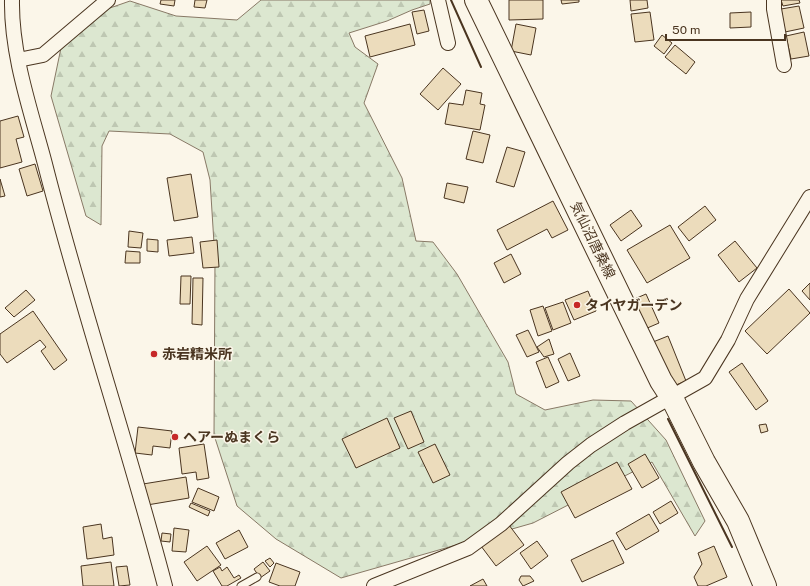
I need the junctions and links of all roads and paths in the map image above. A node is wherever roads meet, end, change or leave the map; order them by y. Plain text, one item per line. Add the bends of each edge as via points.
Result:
1 (12, 0) edge
2 (108, 0) edge
3 (438, 0) edge
4 (476, 0) edge
5 (774, 0) edge
6 (448, 43) dead end
7 (18, 60) junction
8 (784, 65) dead end
9 (810, 197) edge
10 (672, 398) junction
11 (257, 577) dead end
12 (165, 586) edge
13 (241, 586) edge
14 (374, 586) edge
15 (766, 586) edge

1 - 7 street
2 - 7 street via 43,55
3 - 6 street
4 - 10 main road, 気仙沼唐桑線 via 661,382
5 - 8 street
7 - 12 street via 56,209
9 - 10 street via 747,299 728,340 705,378
10 - 14 street via 625,422 591,445 550,478 501,524 468,548
10 - 15 main road, 気仙沼唐桑線 via 704,462 738,521
11 - 13 lane

